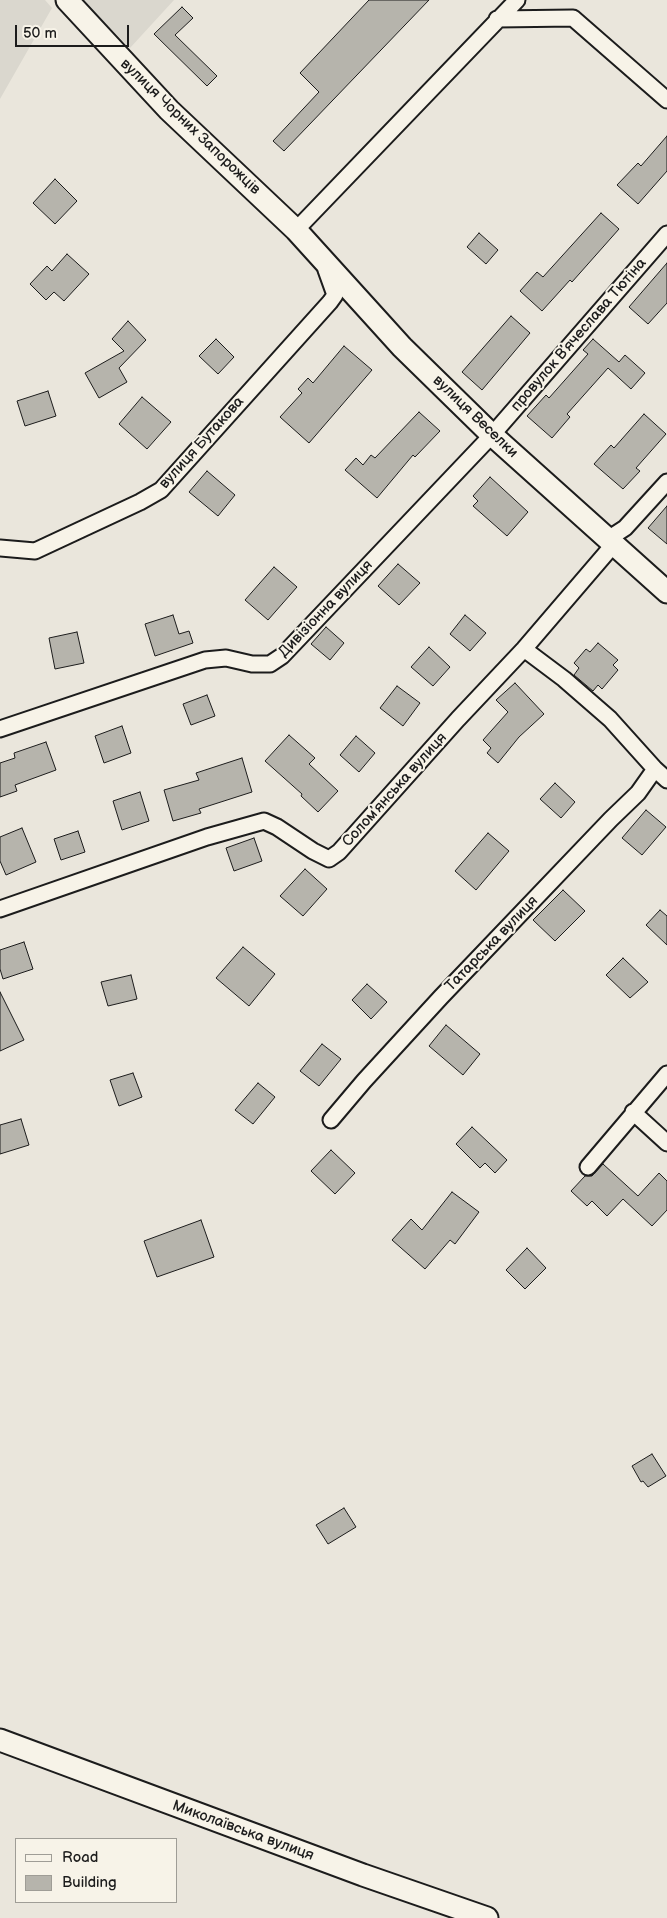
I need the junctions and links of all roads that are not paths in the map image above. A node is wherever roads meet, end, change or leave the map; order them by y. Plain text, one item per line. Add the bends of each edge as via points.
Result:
1 (66, 0) edge
2 (517, 0) edge
3 (498, 19) junction
4 (667, 100) edge
5 (296, 230) junction
6 (667, 234) edge
7 (322, 260) junction
8 (492, 435) junction
9 (667, 482) edge
10 (611, 542) junction
11 (0, 548) edge
12 (667, 592) edge
13 (524, 649) junction
14 (0, 729) edge
15 (655, 769) junction
16 (667, 780) edge
17 (0, 909) edge
18 (667, 1074) edge
19 (633, 1112) junction
20 (331, 1120) dead end
21 (667, 1143) edge
22 (588, 1167) dead end
23 (0, 1740) edge
24 (487, 1918) edge

1 - 5 street, вулиця Чорних Запорожців via 170,110
2 - 3 street
3 - 4 street via 573,18
3 - 5 street
5 - 7 street, вулиця Веселки
6 - 8 street, провулок Вʼячеслава Тютіна
7 - 8 street, вулиця Веселки via 402,347
7 - 11 street, вулиця Бутакова via 335,295 162,490 35,551
8 - 10 street, вулиця Веселки
8 - 14 street, Дивізіонна вулиця via 282,656 270,664 226,658 206,660
9 - 10 street, Соломʼянська вулиця
10 - 12 street, вулиця Веселки
10 - 13 street, Соломʼянська вулиця
13 - 15 street via 610,719
13 - 17 street, Соломʼянська вулиця via 340,852 329,859 264,821 207,837
15 - 16 street
15 - 20 street, Татарська вулиця via 638,793 441,997
18 - 19 street
19 - 21 street
19 - 22 street
23 - 24 street, Миколаївська вулиця via 364,1876

